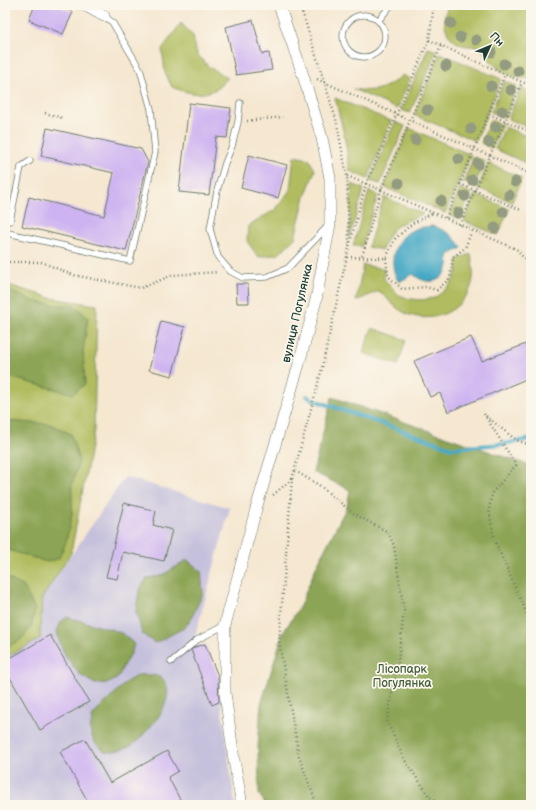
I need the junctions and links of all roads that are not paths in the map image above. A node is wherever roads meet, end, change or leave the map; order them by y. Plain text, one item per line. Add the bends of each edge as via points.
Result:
1 (84, 5) edge
2 (279, 5) edge
3 (391, 5) edge
4 (104, 16) joint
5 (378, 21) junction
6 (240, 103) dead end
7 (30, 161) dead end
8 (10, 221) dead end
9 (330, 224) junction
10 (8, 233) dead end
11 (225, 625) junction
12 (171, 662) dead end
13 (242, 805) edge

1 - 4 street
2 - 9 street, вулиця Погулянка via 322,138 330,178
3 - 5 lane
4 - 10 lane via 112,22 140,69 151,109 154,152 130,261
5 - 5 lane via 372,16 364,15 349,20 342,34 346,49 352,55 368,58 381,50 385,35
6 - 9 lane via 238,122 232,146 224,162 210,229 218,257 230,271 243,278 267,277 288,268
7 - 8 lane via 21,167
9 - 11 street, вулиця Погулянка via 314,307
11 - 12 lane via 197,640
11 - 13 street, вулиця Погулянка via 225,693

